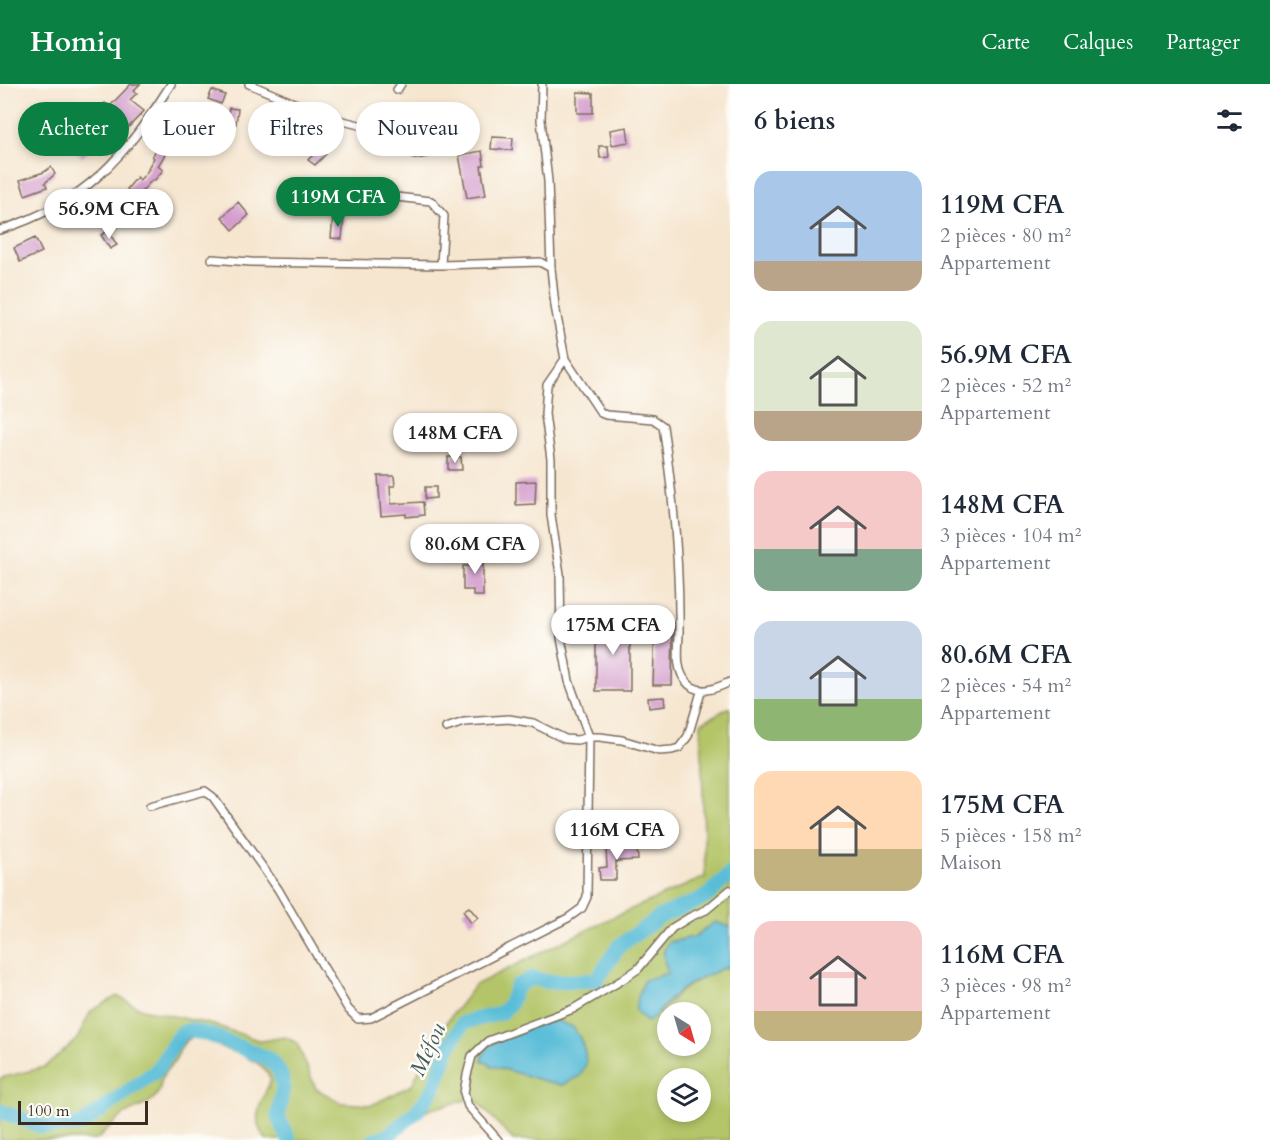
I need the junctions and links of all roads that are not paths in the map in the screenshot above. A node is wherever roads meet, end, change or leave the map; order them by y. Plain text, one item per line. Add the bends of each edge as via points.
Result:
1 (171, 84) edge
2 (249, 84) edge
3 (542, 84) edge
4 (356, 124) edge
5 (379, 195) dead end
6 (0, 230) edge
7 (212, 259) dead end
8 (441, 265) junction
9 (551, 268) junction
10 (565, 359) junction
11 (730, 682) edge
12 (702, 692) junction
13 (446, 728) dead end
14 (589, 737) junction
15 (150, 806) dead end
16 (730, 890) edge
17 (498, 1140) edge

1 - 6 street via 146,124 110,167 69,199
2 - 4 street via 327,117
3 - 9 street
5 - 8 street via 431,201 444,216
7 - 8 street
8 - 9 street via 540,262
9 - 10 street
10 - 12 street via 601,413 653,419 663,426 679,573 680,673
10 - 14 street via 548,385 545,414 551,459 551,516 560,574 561,638 569,681
11 - 12 street
12 - 14 street via 688,736 679,748 659,752 622,740
13 - 14 street via 464,722 509,719 533,723 565,739
14 - 15 street via 587,897 582,908 371,1018 358,1019 348,1009 278,889 213,797 205,791
16 - 17 street via 706,910 672,928 638,969 622,980 573,1009 488,1041 472,1056 464,1093 468,1106

